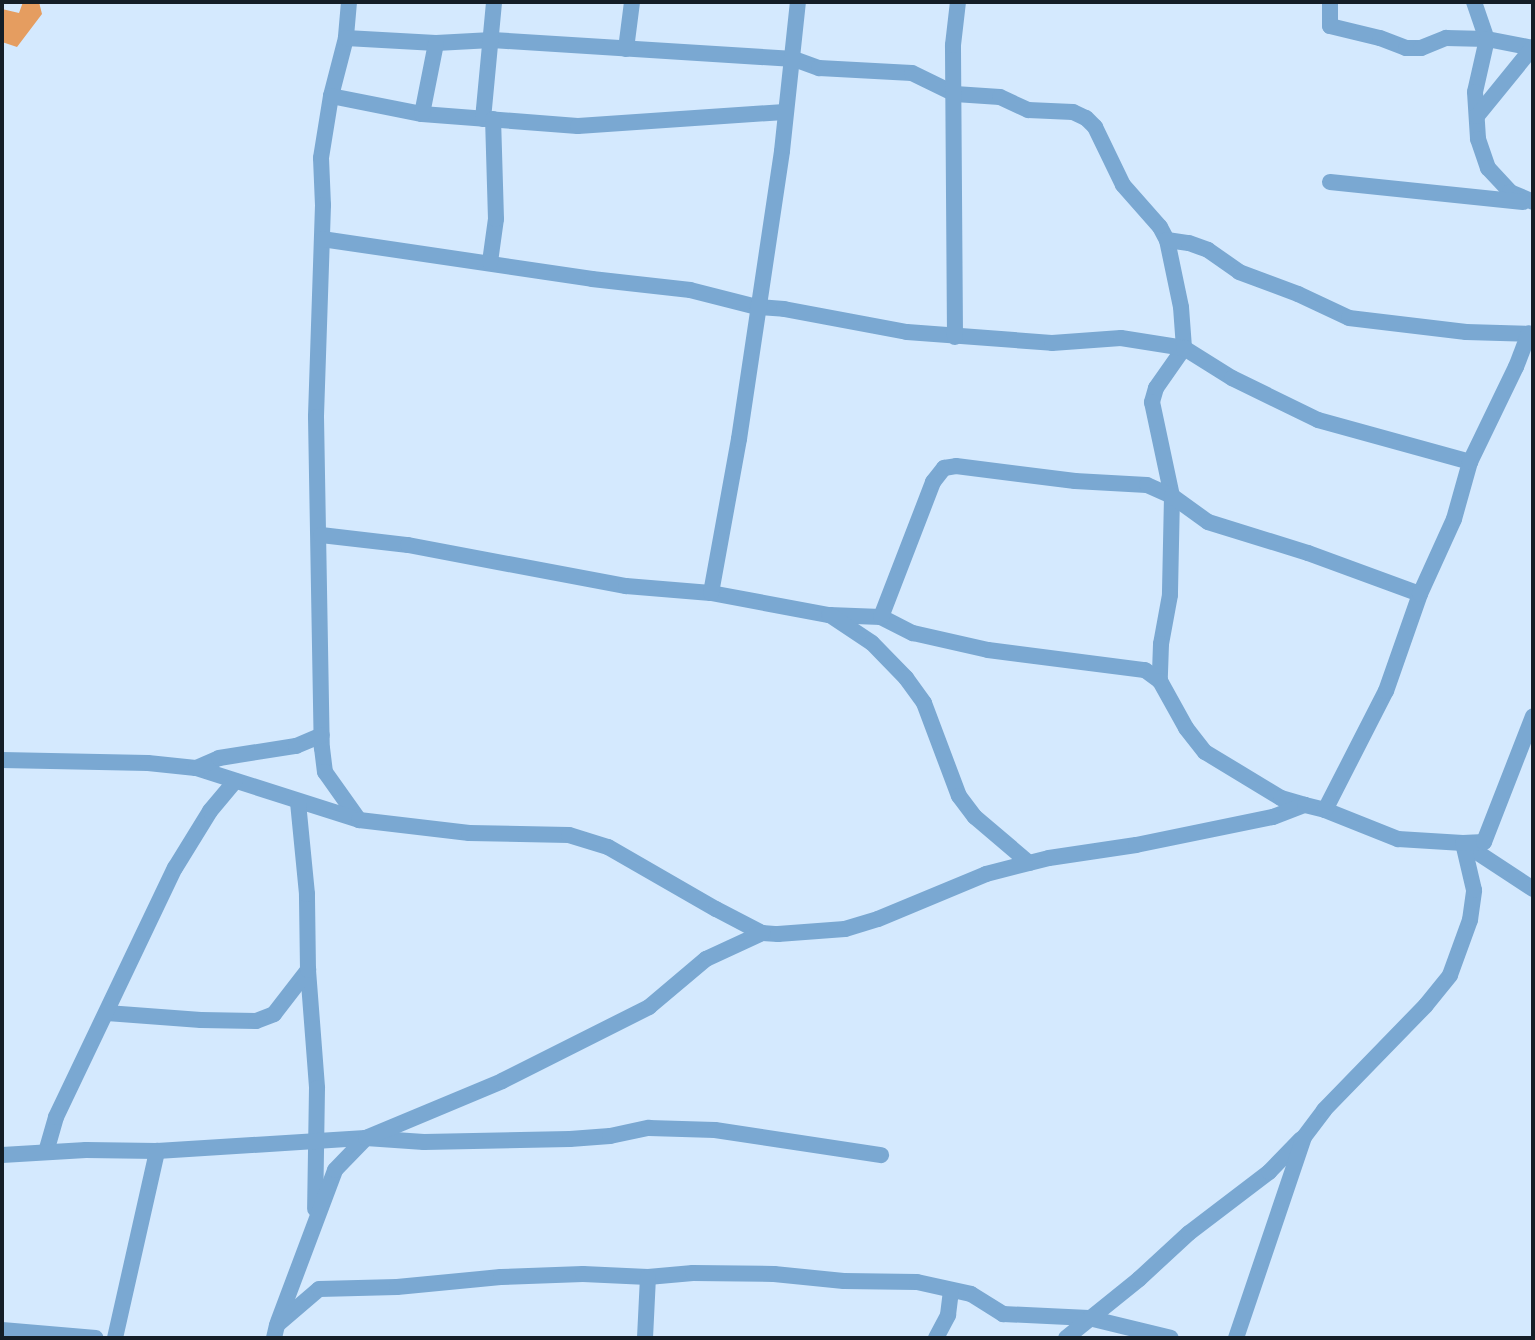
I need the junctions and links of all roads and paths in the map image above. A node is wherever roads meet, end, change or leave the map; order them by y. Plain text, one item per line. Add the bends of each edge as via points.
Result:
1 (349, 2) edge
2 (494, 2) edge
3 (632, 2) edge
4 (798, 2) edge
5 (958, 2) edge
6 (1330, 2) edge
7 (1474, 2) edge
8 (346, 38) junction
9 (1487, 39) junction
10 (492, 40) junction
11 (436, 43) junction
12 (1533, 47) edge
13 (626, 49) junction
14 (794, 58) junction
15 (955, 94) junction
16 (331, 96) junction
17 (785, 112) junction
18 (422, 114) junction
19 (1477, 116) junction
20 (488, 119) junction
21 (1330, 182) dead end
22 (1533, 202) edge
23 (323, 239) junction
24 (1167, 240) junction
25 (490, 262) junction
26 (757, 307) junction
27 (1531, 333) edge
28 (955, 337) junction
29 (1184, 348) junction
30 (1470, 462) junction
31 (1172, 496) junction
32 (321, 535) junction
33 (711, 593) junction
34 (1420, 594) junction
35 (829, 615) junction
36 (881, 617) junction
37 (1160, 681) junction
38 (1533, 716) edge
39 (322, 736) junction
40 (2, 760) edge
41 (196, 768) junction
42 (235, 781) junction
43 (298, 803) junction
44 (1305, 805) junction
45 (1325, 810) junction
46 (359, 820) junction
47 (1463, 843) junction
48 (1028, 863) junction
49 (1533, 889) edge
50 (762, 933) junction
51 (308, 970) junction
52 (107, 1013) junction
53 (1304, 1137) junction
54 (366, 1138) junction
55 (316, 1143) junction
56 (158, 1151) junction
57 (46, 1153) junction
58 (881, 1155) dead end
59 (4, 1157) edge
60 (315, 1218) junction
61 (648, 1277) junction
62 (951, 1290) junction
63 (1089, 1318) junction
64 (2, 1330) edge
65 (275, 1332) edge
66 (96, 1338) edge
67 (115, 1338) edge
68 (645, 1338) edge
69 (936, 1338) edge
70 (1066, 1338) edge
71 (1171, 1338) edge
72 (1236, 1338) edge

1 - 8 street
2 - 10 street
3 - 13 street
4 - 14 street
5 - 15 street via 953,45
6 - 9 street via 1330,26 1406,48 1422,48 1446,38
7 - 9 street
8 - 11 street
8 - 16 street
9 - 12 street
9 - 19 street via 1475,92
10 - 11 street
10 - 13 street
10 - 20 street
11 - 18 street
12 - 19 street
13 - 14 street
14 - 15 street via 819,68 912,73
14 - 17 street
15 - 24 street via 1000,97 1028,110 1073,112 1086,118 1095,127 1123,186
15 - 28 street
16 - 18 street
16 - 23 street via 321,158
17 - 20 street via 604,126
17 - 26 street
18 - 20 street
19 - 22 street via 1478,139 1488,168 1510,192
20 - 25 street via 496,219
21 - 22 street
23 - 25 street
23 - 32 street via 316,417
24 - 27 street via 1208,250 1239,272 1349,318 1466,332
24 - 29 street
25 - 26 street via 690,290
26 - 28 street
26 - 33 street
27 - 30 street
28 - 29 street via 1052,342 1121,338
29 - 30 street via 1232,378 1318,420
29 - 31 street via 1156,388 1152,402
30 - 34 street via 1454,519
31 - 34 street via 1208,522
31 - 36 street via 1147,485 944,468 923,504
31 - 37 street via 1170,595
32 - 33 street via 408,545 626,586
32 - 39 street
33 - 35 street
34 - 45 street via 1385,691
35 - 36 street
35 - 48 street via 872,643 906,678 924,703 959,796 975,817
36 - 37 street via 912,633 1042,659 1137,669
37 - 44 street via 1205,752 1281,798
38 - 47 street via 1484,842
39 - 41 street via 296,746 219,758
39 - 46 street via 325,772
40 - 41 street
41 - 42 street
42 - 43 street
42 - 52 street via 174,868
43 - 46 street
43 - 51 street via 307,894
44 - 45 street
44 - 48 street via 1222,828
45 - 47 street via 1398,839
46 - 50 street via 470,833 569,835 608,847
47 - 49 street
47 - 53 street via 1474,890 1470,920 1447,980
48 - 50 street via 986,874 845,929
50 - 54 street via 706,959 649,1007 502,1081
51 - 52 street via 274,1014 256,1021
51 - 55 street via 317,1088
52 - 57 street via 56,1117
53 - 63 street via 1269,1172
53 - 72 street
54 - 55 street
54 - 58 street via 424,1142 570,1139 649,1128 685,1129
54 - 60 street via 335,1170
55 - 56 street
55 - 60 street
56 - 57 street
56 - 67 street
57 - 59 street
60 - 65 street
61 - 62 street via 774,1274 917,1282
61 - 65 street via 583,1274 319,1289
61 - 68 street
62 - 63 street via 971,1293 1003,1314
62 - 69 street via 948,1315
63 - 70 street
63 - 71 street
64 - 66 street

